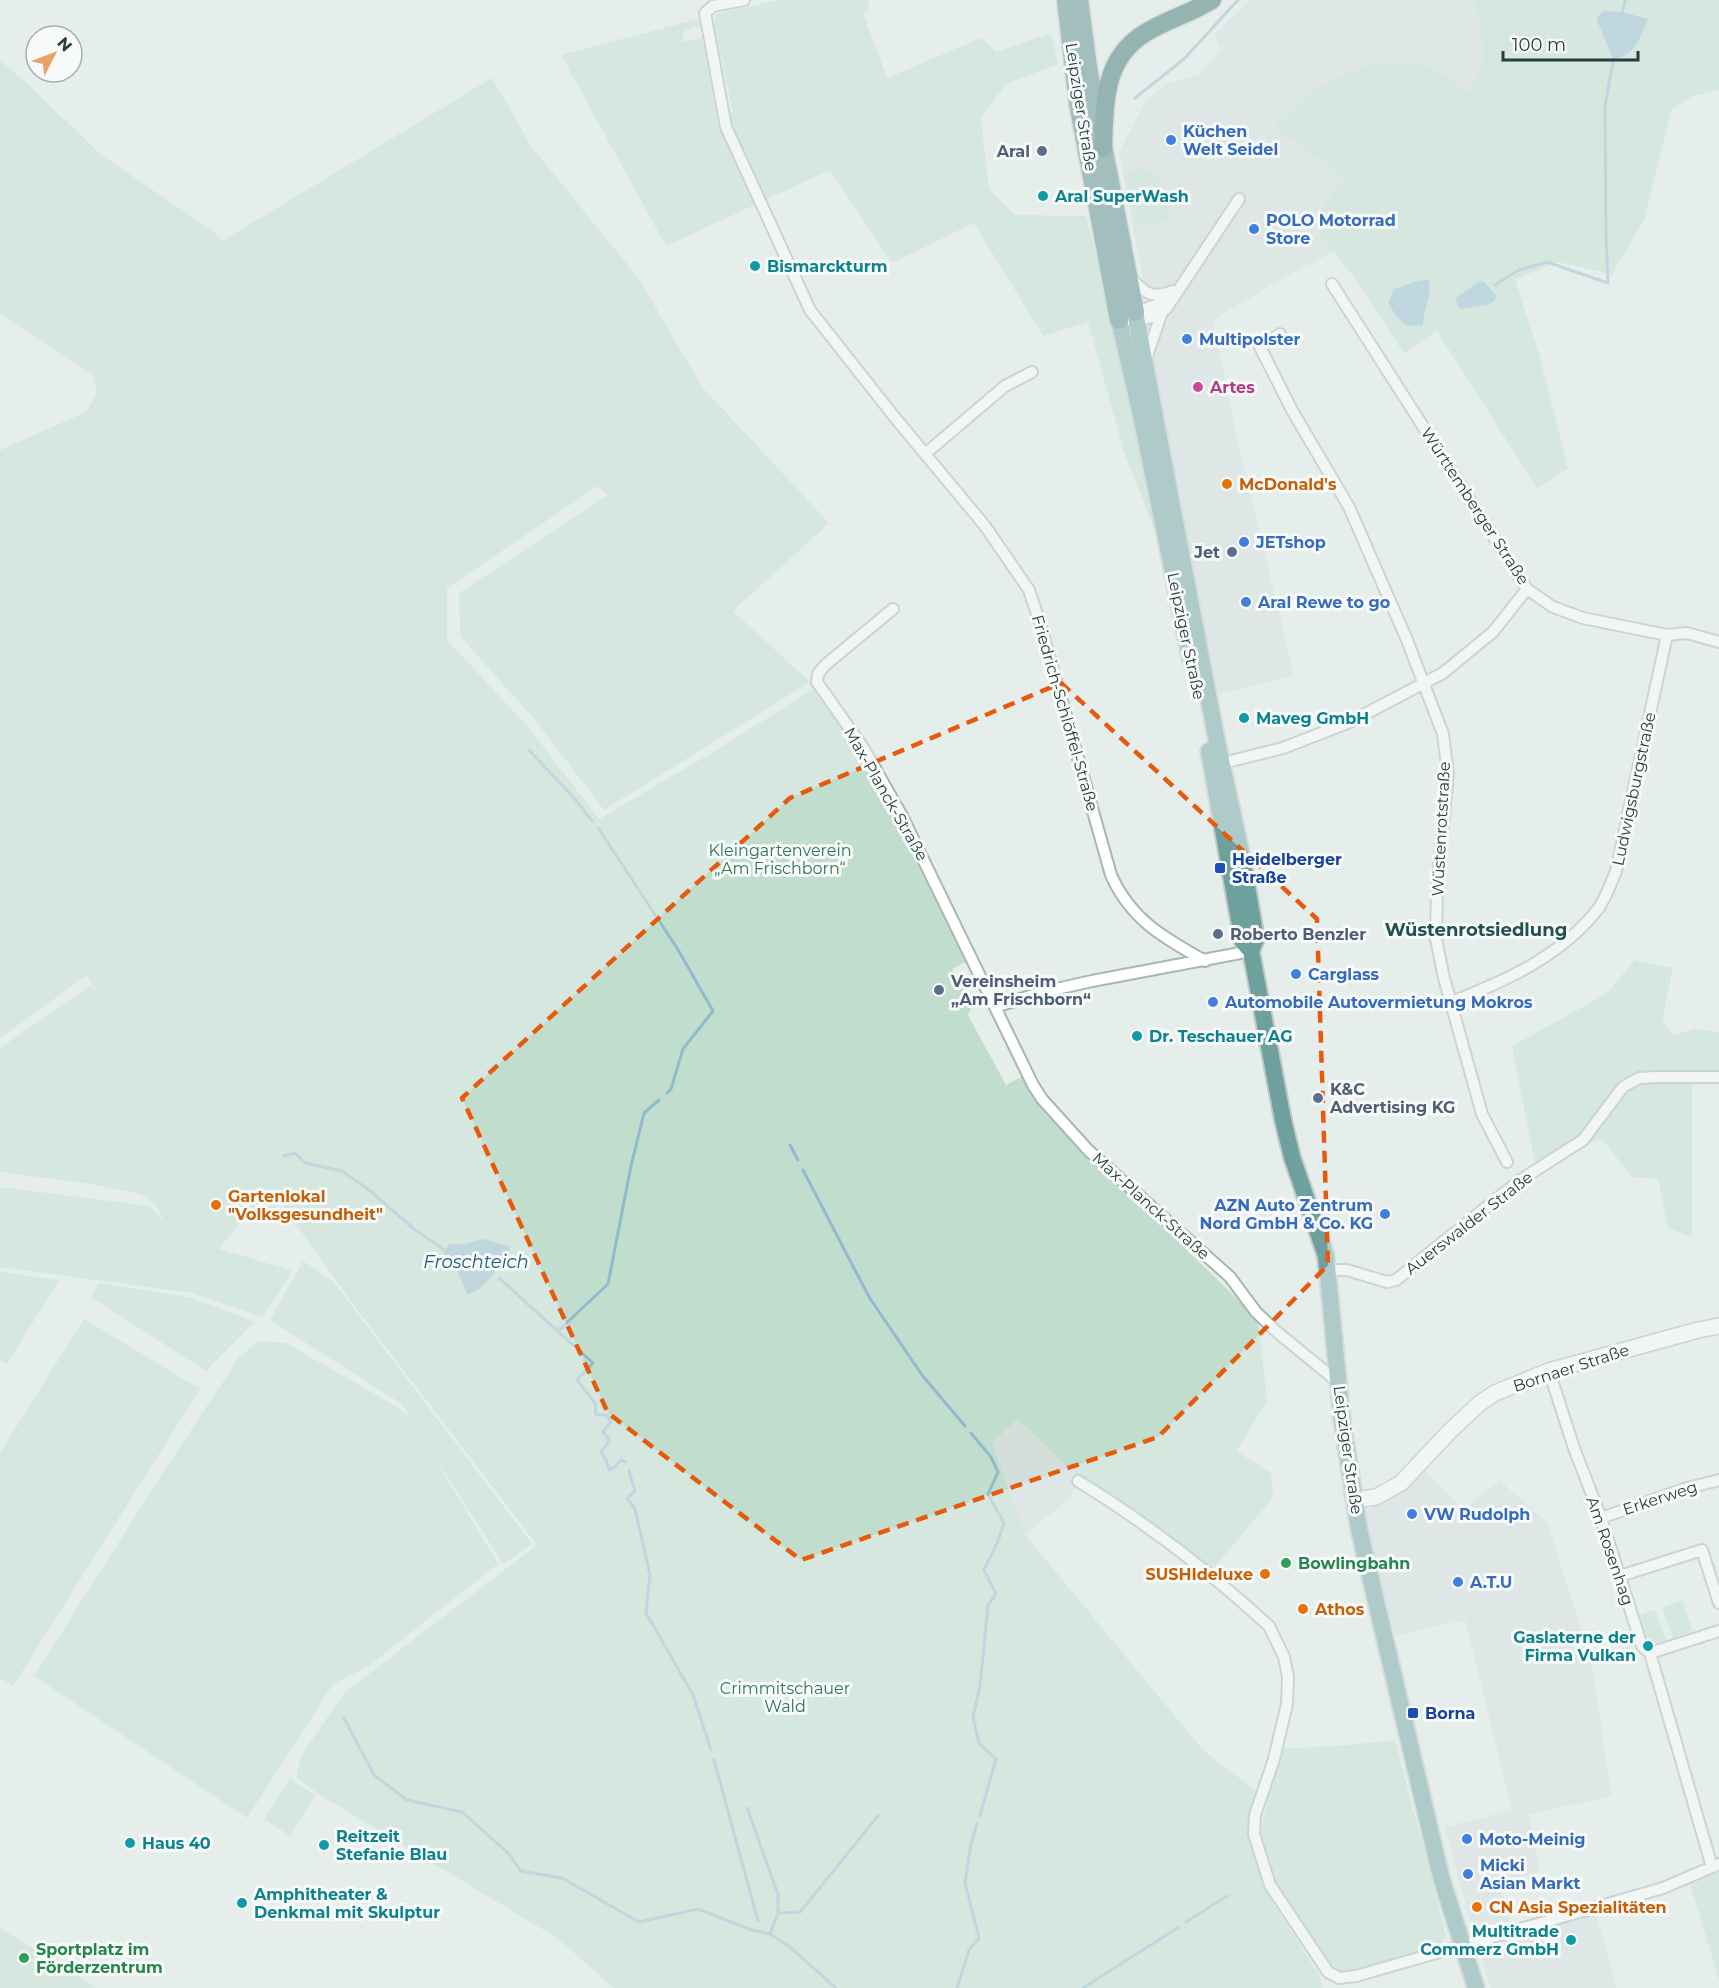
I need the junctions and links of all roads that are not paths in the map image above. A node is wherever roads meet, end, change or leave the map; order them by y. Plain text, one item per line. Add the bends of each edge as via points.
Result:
1 (744, 0) edge
2 (1068, 0) edge
3 (1212, 0) edge
4 (1103, 148) junction
5 (1239, 199) dead end
6 (1127, 273) junction
7 (1332, 284) dead end
8 (1181, 287) junction
9 (1162, 312) junction
10 (1130, 318) junction
11 (1280, 334) dead end
12 (1145, 362) junction
13 (1032, 372) dead end
14 (925, 453) junction
15 (1527, 589) junction
16 (893, 609) dead end
17 (1667, 635) junction
18 (1719, 642) edge
19 (1422, 684) junction
20 (1216, 765) junction
21 (1251, 951) junction
22 (1205, 961) junction
23 (1451, 1002) junction
24 (995, 1007) junction
25 (1719, 1077) edge
26 (1507, 1162) dead end
27 (1329, 1270) junction
28 (1719, 1326) edge
29 (1549, 1371) junction
30 (1338, 1382) junction
31 (1719, 1480) edge
32 (1078, 1481) dead end
33 (1354, 1500) junction
34 (1601, 1518) junction
35 (1620, 1576) junction
36 (1719, 1603) edge
37 (1719, 1631) edge
38 (1650, 1653) junction
39 (1716, 1866) edge
40 (1462, 1946) junction
41 (1476, 1988) edge

1 - 14 street, Friedrich-Schlöffel-Straße via 713,6 705,13 726,127 810,310
2 - 4 highway, Leipziger Straße via 1088,68
2 - 10 highway, Leipziger Straße via 1080,114
3 - 4 highway via 1147,31 1124,51 1106,88
4 - 6 highway, Leipziger Straße
5 - 8 street
6 - 8 street via 1154,295
6 - 10 highway, Leipziger Straße
7 - 15 street, Württemberger Straße
8 - 9 street
8 - 10 street via 1162,303
9 - 10 street
9 - 12 street
10 - 12 main road, Leipziger Straße
10 - 20 main road, Leipziger Straße via 1151,459
11 - 19 street, Wüstenrotstraße via 1260,347 1349,507
12 - 20 main road, Leipziger Straße
13 - 14 street via 1005,386
14 - 22 street, Friedrich-Schlöffel-Straße via 985,526 1029,590 1119,893 1147,925
15 - 17 street, Württemberger Straße via 1553,607 1583,618
15 - 19 street via 1493,632 1443,673
16 - 24 street, Max-Planck-Straße via 824,666 817,682 864,749 902,816
17 - 18 street, Württemberger Straße via 1687,633
17 - 23 street, Ludwigsburgstraße via 1616,871 1599,907 1550,954 1493,986
19 - 20 street via 1350,722 1283,748
19 - 23 street, Wüstenrotstraße via 1443,734 1448,774 1436,939
20 - 21 main road, Leipziger Straße via 1243,942
21 - 22 street
21 - 27 main road, Leipziger Straße via 1292,1157 1324,1245
22 - 24 street via 1092,981
23 - 26 street, Wüstenrotstraße via 1482,1114
24 - 30 street, Max-Planck-Straße via 1033,1085 1066,1127 1230,1277 1277,1332
25 - 27 street, Auerswalder Straße via 1640,1078 1623,1087 1583,1140 1519,1181 1396,1280 1387,1282 1347,1270
27 - 30 main road, Leipziger Straße
28 - 29 main road, Bornaer Straße
29 - 33 main road, Bornaer Straße via 1480,1403 1392,1490
29 - 34 street, Am Rosenhag
30 - 33 main road, Leipziger Straße
31 - 34 street, Erkerweg
32 - 40 street via 1150,1527 1193,1561 1269,1626 1276,1639 1288,1677 1287,1704 1255,1815 1254,1834 1270,1885 1328,1972 1348,1978
33 - 40 main road, Leipziger Straße via 1441,1876
34 - 35 street, Am Rosenhag
35 - 36 street via 1702,1550
35 - 38 street, Am Rosenhag via 1642,1646
37 - 38 street
38 - 39 street, Am Rosenhag
39 - 40 street via 1663,1888
40 - 41 main road, Leipziger Straße

